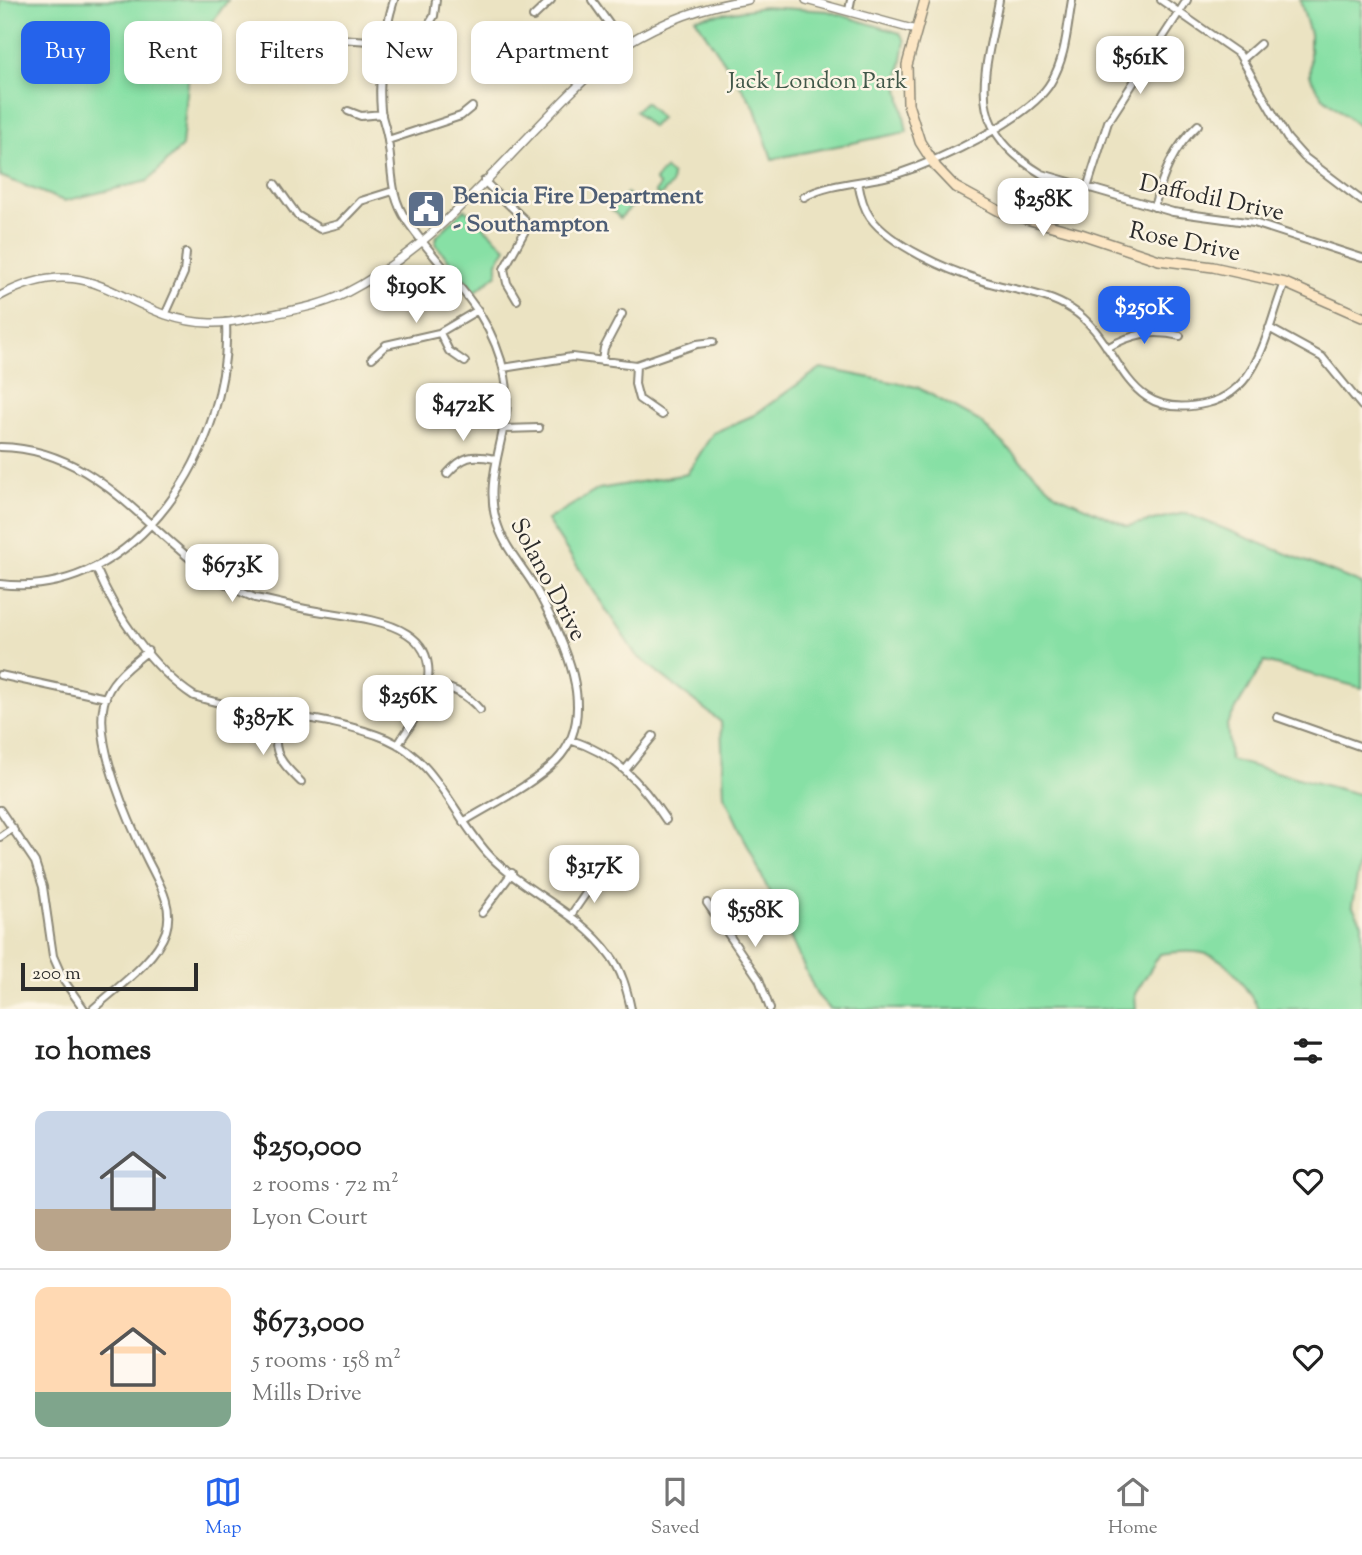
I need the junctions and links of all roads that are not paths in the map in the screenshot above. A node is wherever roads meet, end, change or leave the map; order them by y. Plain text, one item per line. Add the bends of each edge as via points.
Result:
1 (394, 0) edge
2 (436, 0) edge
3 (551, 0) edge
4 (593, 0) edge
5 (748, 0) edge
6 (806, 0) edge
7 (851, 0) edge
8 (925, 0) edge
9 (999, 0) edge
10 (1072, 0) edge
11 (1161, 0) edge
12 (1187, 0) edge
13 (719, 2) edge
14 (849, 10) junction
15 (1178, 11) junction
16 (533, 17) dead end
17 (390, 21) edge
18 (431, 21) edge
19 (607, 21) edge
20 (916, 30) junction
21 (633, 40) edge
22 (1260, 44) dead end
23 (1243, 59) junction
24 (381, 84) edge
25 (584, 84) edge
26 (472, 107) dead end
27 (348, 111) dead end
28 (382, 114) junction
29 (1198, 125) dead end
30 (996, 129) junction
31 (388, 140) junction
32 (930, 160) junction
33 (484, 181) junction
34 (858, 182) junction
35 (275, 184) dead end
36 (1087, 188) junction
37 (393, 191) junction
38 (804, 197) dead end
39 (1362, 201) edge
40 (1154, 207) junction
41 (422, 240) junction
42 (186, 253) dead end
43 (1362, 258) edge
44 (1285, 284) junction
45 (0, 296) edge
46 (517, 300) dead end
47 (478, 310) junction
48 (166, 313) junction
49 (622, 314) dead end
50 (1362, 317) edge
51 (226, 322) junction
52 (1269, 328) junction
53 (440, 333) junction
54 (1180, 336) dead end
55 (713, 342) dead end
56 (1107, 348) junction
57 (372, 358) dead end
58 (602, 361) junction
59 (465, 362) dead end
60 (636, 365) junction
61 (503, 369) junction
62 (1362, 406) edge
63 (662, 415) dead end
64 (539, 428) dead end
65 (503, 429) junction
66 (0, 447) edge
67 (495, 459) junction
68 (447, 474) dead end
69 (151, 523) junction
70 (96, 568) junction
71 (0, 584) edge
72 (148, 651) junction
73 (0, 675) edge
74 (428, 684) junction
75 (106, 698) junction
76 (480, 710) dead end
77 (279, 714) junction
78 (1277, 717) dead end
79 (653, 736) dead end
80 (570, 740) junction
81 (398, 745) junction
82 (1362, 747) edge
83 (626, 769) junction
84 (301, 782) dead end
85 (0, 810) edge
86 (666, 820) dead end
87 (463, 822) junction
88 (13, 828) junction
89 (0, 837) edge
90 (512, 873) junction
91 (595, 880) dead end
92 (707, 903) dead end
93 (482, 913) dead end
94 (571, 915) junction
95 (84, 1009) edge
96 (93, 1009) edge
97 (631, 1009) edge
98 (770, 1009) edge

1 - 17 street, Solano Drive
2 - 18 street
3 - 16 street
4 - 19 street
5 - 13 street
6 - 14 street
7 - 14 street
8 - 20 main road, Rose Drive
9 - 30 street, Daffodil Drive via 982,80
10 - 30 street via 1062,57 1052,82 1028,110
11 - 15 street
12 - 15 street
13 - 21 street via 662,23
14 - 20 street
15 - 23 street
15 - 36 street via 1108,121
20 - 32 main road, Rose Drive via 907,65 908,104
22 - 23 street
23 - 39 street via 1287,138 1312,164
24 - 28 street, Solano Drive
25 - 33 street
26 - 31 street via 461,117
27 - 28 street via 361,116
28 - 31 street, Solano Drive
29 - 40 street via 1176,149
30 - 32 street
30 - 36 street, Daffodil Drive via 1033,168
31 - 37 street, Solano Drive
32 - 34 street via 898,174
32 - 44 main road, Rose Drive via 955,187 1001,212 1151,258
33 - 41 street
33 - 46 street via 524,219 527,228 504,269
34 - 38 street
34 - 56 street via 871,219 889,235 958,272 1070,308
35 - 37 street via 297,215 320,229 338,224 361,201
36 - 40 street, Daffodil Drive
37 - 41 street, Solano Drive
40 - 43 street, Daffodil Drive via 1254,223
41 - 47 street, Solano Drive
41 - 51 street via 342,295 319,304
42 - 48 street via 184,273
44 - 50 main road, Rose Drive
44 - 52 street
45 - 48 street via 41,279 80,278
47 - 53 street
47 - 61 street, Solano Drive
48 - 51 street via 200,322
49 - 58 street
51 - 69 street via 226,370 217,407 178,489
52 - 56 street via 1253,370 1235,390 1191,407 1171,406 1144,394 1118,370
52 - 62 street via 1322,357
53 - 57 street via 386,345
53 - 59 street via 449,351
54 - 56 street via 1141,333
55 - 60 street
58 - 60 street
58 - 61 street via 555,358
60 - 63 street via 639,399
61 - 65 street, Solano Drive via 507,390
64 - 65 street
65 - 67 street, Solano Drive
66 - 69 street via 28,449 75,464
67 - 68 street via 465,457
67 - 80 street, Solano Drive via 492,497 497,526 547,609 573,670 576,687
69 - 70 street via 120,554
69 - 74 street via 236,591 404,630 416,637 422,649
70 - 71 street via 48,583
70 - 72 street via 120,616
72 - 75 street via 121,673
72 - 77 street via 194,696
73 - 75 street
74 - 76 street via 460,693
74 - 81 street via 422,705
75 - 96 street via 105,736 121,804 165,895 168,918 155,950
77 - 81 street via 371,733
77 - 84 street via 276,752
78 - 82 street
79 - 83 street
80 - 83 street
80 - 87 street via 545,770
81 - 87 street via 430,774
83 - 86 street
85 - 88 street
87 - 90 street via 494,860
88 - 89 street
88 - 95 street via 39,874 49,942 58,969
90 - 93 street
90 - 94 street
91 - 94 street
92 - 98 street via 759,979
94 - 97 street via 611,955

